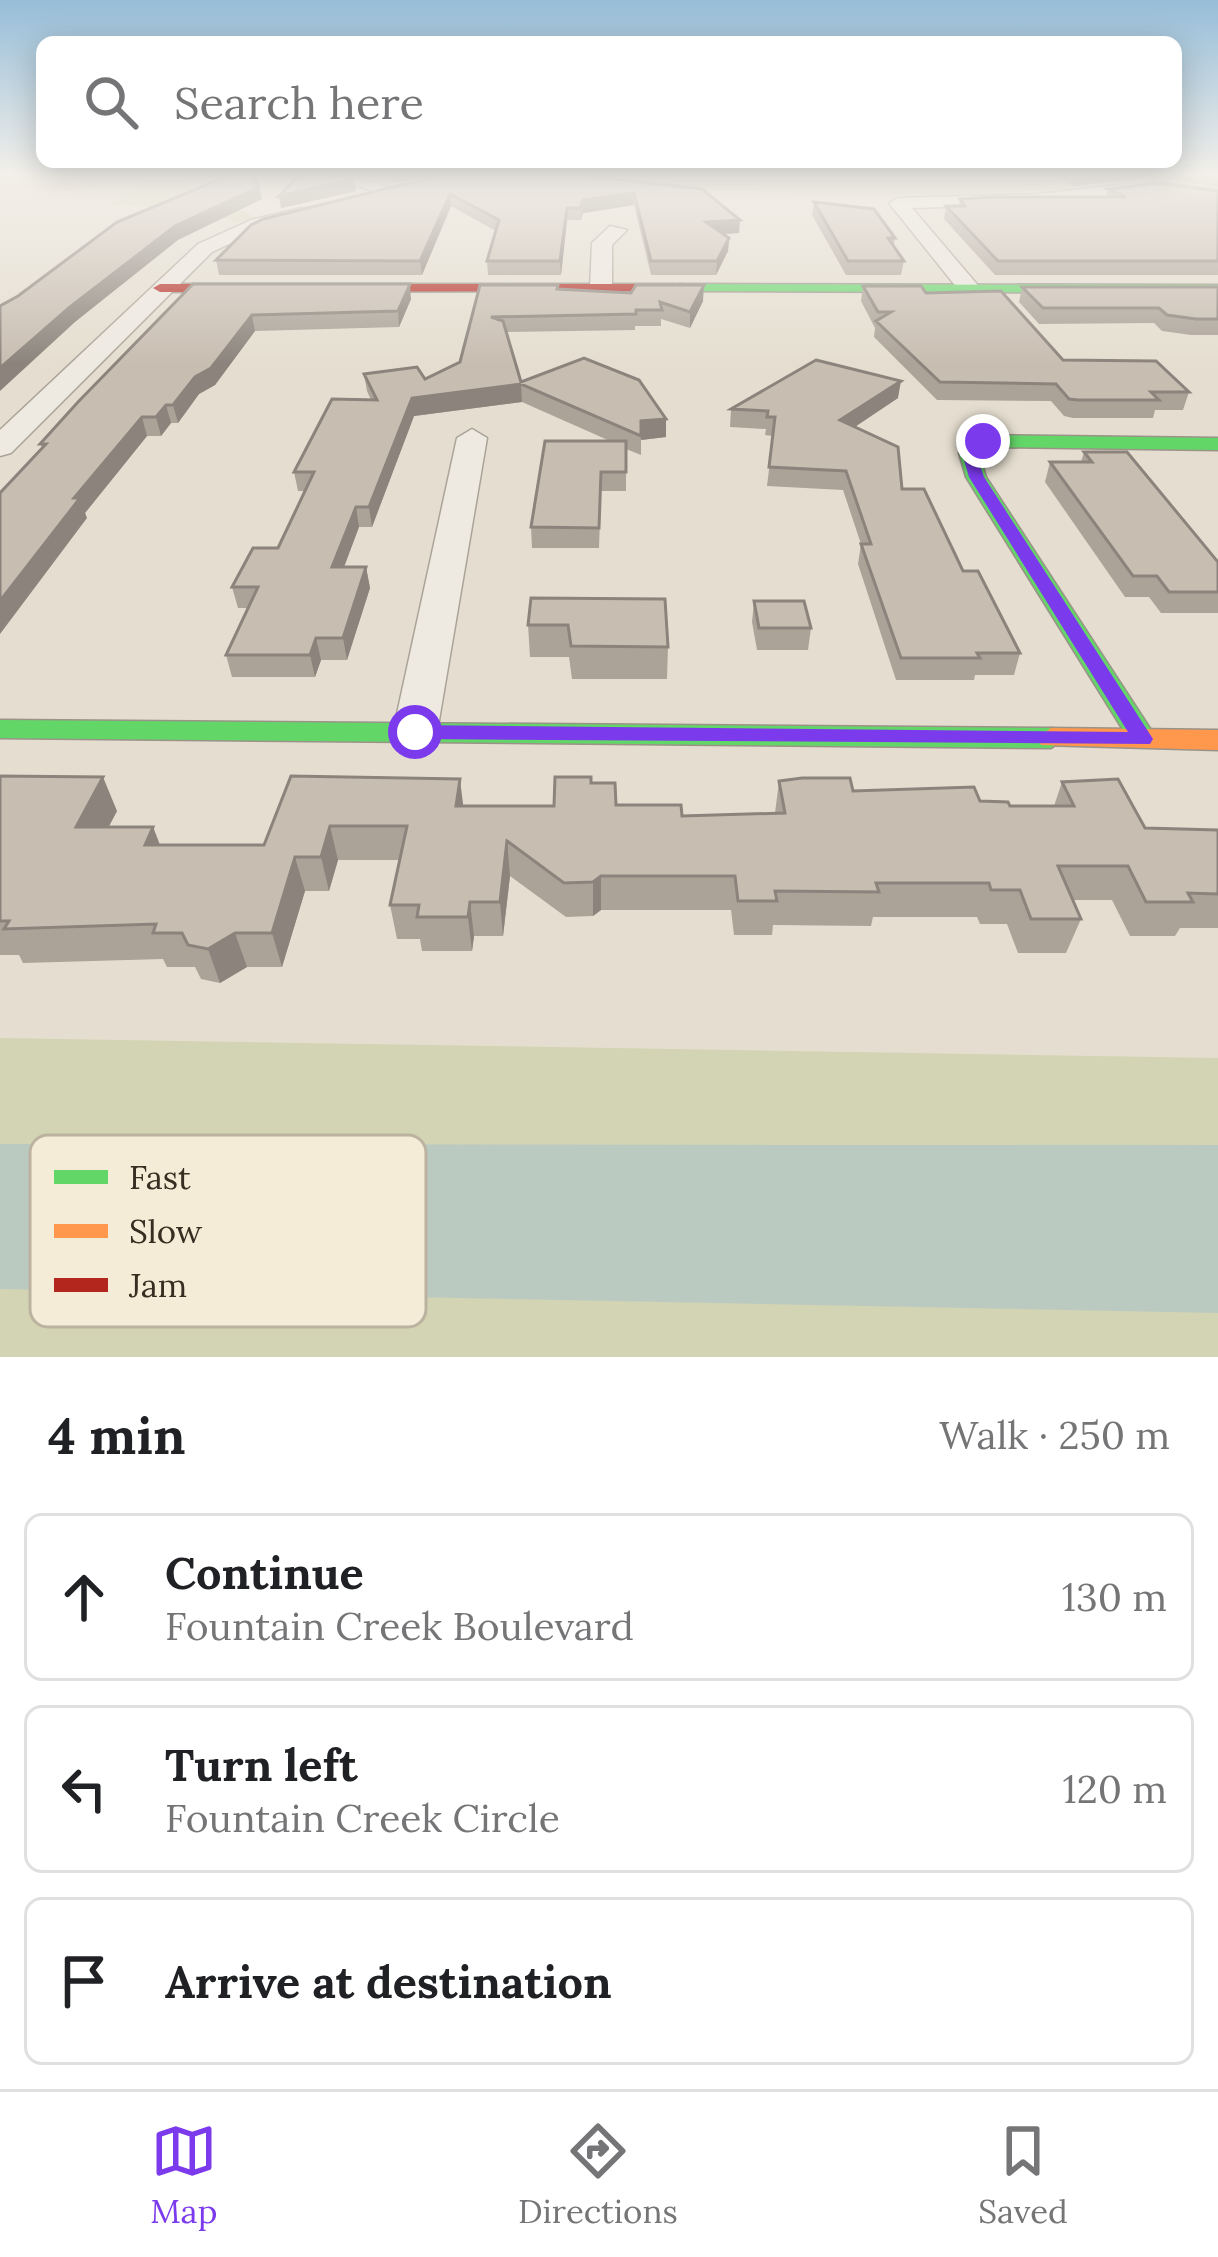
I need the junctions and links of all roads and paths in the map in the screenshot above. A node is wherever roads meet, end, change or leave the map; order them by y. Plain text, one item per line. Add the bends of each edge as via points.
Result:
1 (229, 237) edge
2 (609, 237) edge
3 (927, 237) edge
4 (160, 288) junction
5 (601, 289) junction
6 (970, 289) junction
7 (1218, 289) edge
8 (472, 438) dead end
9 (1218, 444) edge
10 (0, 447) edge
11 (0, 730) edge
12 (415, 732) junction
13 (1143, 739) junction
14 (1218, 740) edge

1 - 4 street
2 - 5 street
3 - 6 street
4 - 5 street
4 - 10 street
5 - 6 street
6 - 7 street
8 - 12 street
9 - 13 street via 983,441 969,453 976,477
11 - 12 street
12 - 13 street
13 - 14 street

